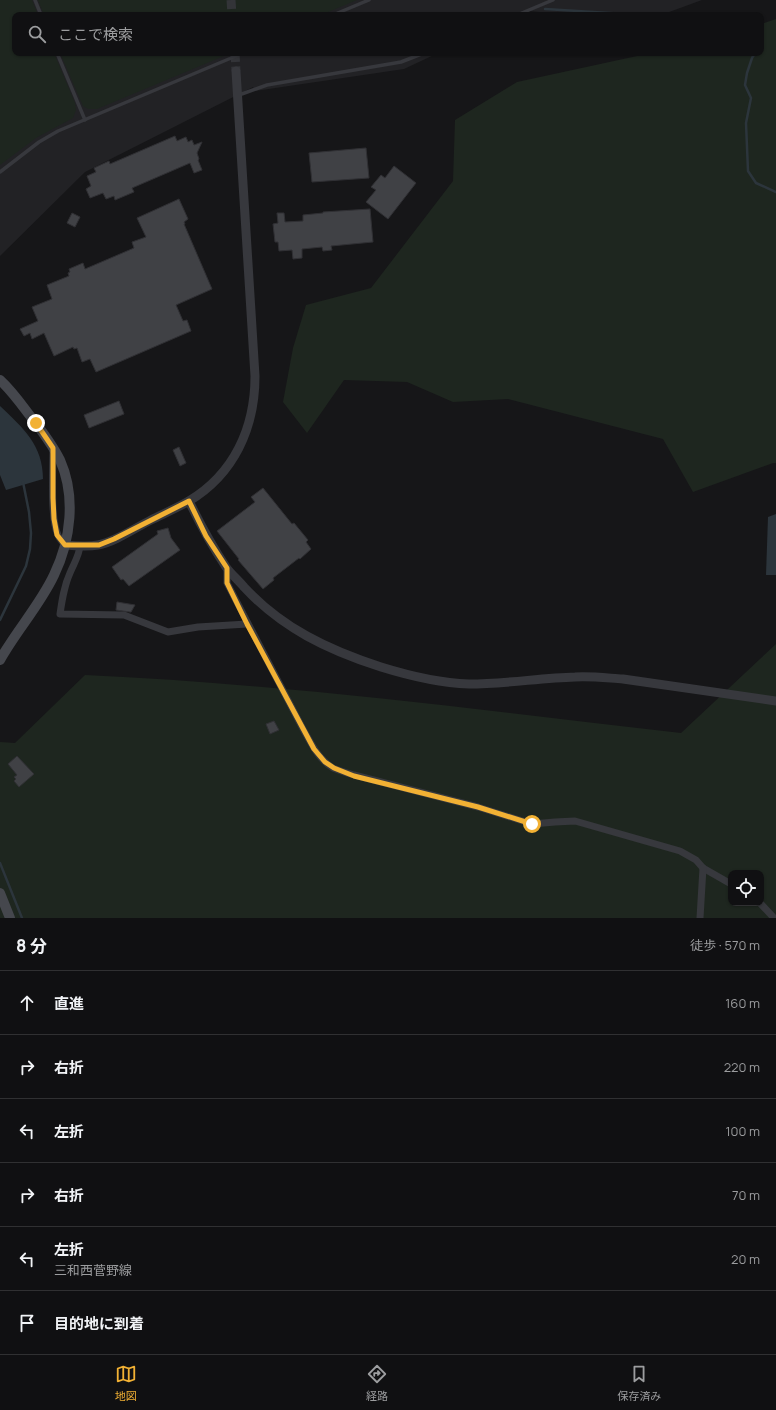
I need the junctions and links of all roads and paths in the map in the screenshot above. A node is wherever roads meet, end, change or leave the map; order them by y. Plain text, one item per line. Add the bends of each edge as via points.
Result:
1 (35, 0) edge
2 (369, 0) edge
3 (553, 0) edge
4 (40, 12) edge
5 (340, 12) edge
6 (524, 12) edge
7 (58, 56) edge
8 (236, 56) edge
9 (416, 56) edge
10 (236, 71) tunnel mouth
11 (237, 95) junction
12 (85, 120) junction
13 (0, 172) edge
14 (0, 380) edge
15 (53, 448) junction
16 (189, 501) junction
17 (65, 545) junction
18 (80, 546) junction
19 (227, 568) junction
20 (247, 624) junction
21 (0, 660) edge
22 (776, 701) edge
23 (703, 868) junction
24 (728, 882) edge
25 (0, 893) edge
26 (763, 906) edge
27 (10, 918) edge
28 (700, 918) edge
29 (774, 918) edge

1 - 4 lane
2 - 5 lane
3 - 6 lane
7 - 12 lane
8 - 12 lane
9 - 11 lane via 401,62 267,85
10 - 11 street
11 - 16 street via 255,393 247,431 234,457 208,487
12 - 13 lane via 39,142
14 - 15 main road
15 - 17 street via 54,519 57,535
15 - 17 main road via 69,490 70,507
16 - 18 street via 114,539 99,545
16 - 19 street via 206,536
17 - 18 street
17 - 21 main road via 46,590
18 - 20 street via 79,557 63,593 60,614 124,616 168,632
19 - 20 street via 227,583
19 - 22 street via 268,610 297,631 340,653 427,680 470,684 598,677
20 - 23 street via 314,749 334,768 354,776 478,807 532,824 575,821 680,851 696,860
23 - 24 street
23 - 28 street
25 - 27 main road
26 - 29 street

